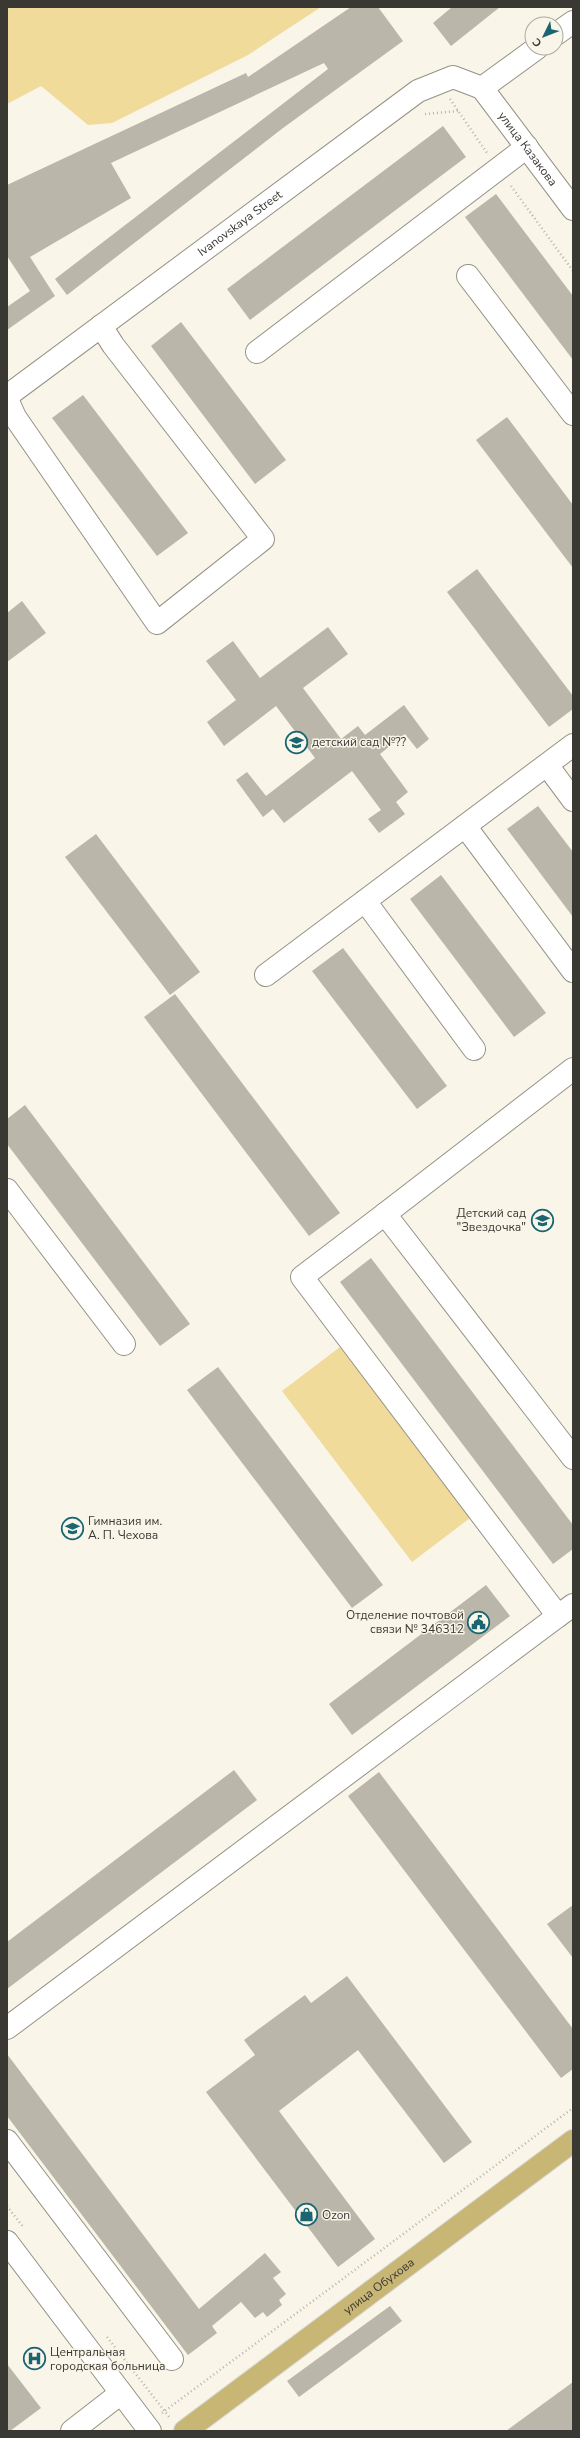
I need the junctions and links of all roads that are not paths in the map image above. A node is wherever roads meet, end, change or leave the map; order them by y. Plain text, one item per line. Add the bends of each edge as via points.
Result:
1 (573, 22) edge
2 (564, 28) edge
3 (526, 56) edge
4 (482, 88) junction
5 (527, 147) junction
6 (573, 209) edge
7 (468, 276) dead end
8 (101, 326) junction
9 (257, 352) dead end
10 (7, 396) edge
11 (7, 399) edge
12 (573, 414) edge
13 (573, 745) edge
14 (547, 765) junction
15 (573, 800) edge
16 (465, 826) junction
17 (365, 901) junction
18 (573, 972) edge
19 (266, 975) dead end
20 (474, 1050) dead end
21 (573, 1069) edge
22 (7, 1190) edge
23 (385, 1214) junction
24 (124, 1344) dead end
25 (573, 1458) edge
26 (565, 1610) edge
27 (7, 2028) edge
28 (7, 2141) edge
29 (573, 2141) edge
30 (7, 2242) edge
31 (172, 2359) dead end
32 (121, 2393) junction
33 (148, 2428) edge
34 (72, 2431) edge
35 (185, 2431) edge

1 - 2 street
3 - 4 street
4 - 5 street, улица Казакова
4 - 8 street, Ivanovskaya Street via 453,77 418,91
5 - 6 street, улица Казакова
5 - 9 street
7 - 12 street
8 - 10 street, Ivanovskaya Street
8 - 11 street via 113,345 264,539 157,623 15,417
13 - 14 street
14 - 15 street
14 - 16 street
16 - 17 street
16 - 18 street
17 - 19 street
17 - 20 street
21 - 23 street
22 - 24 street
23 - 25 street
23 - 26 street via 302,1277
26 - 27 street
28 - 31 street
29 - 35 main road, улица Обухова
30 - 32 street
32 - 33 street
32 - 34 street

